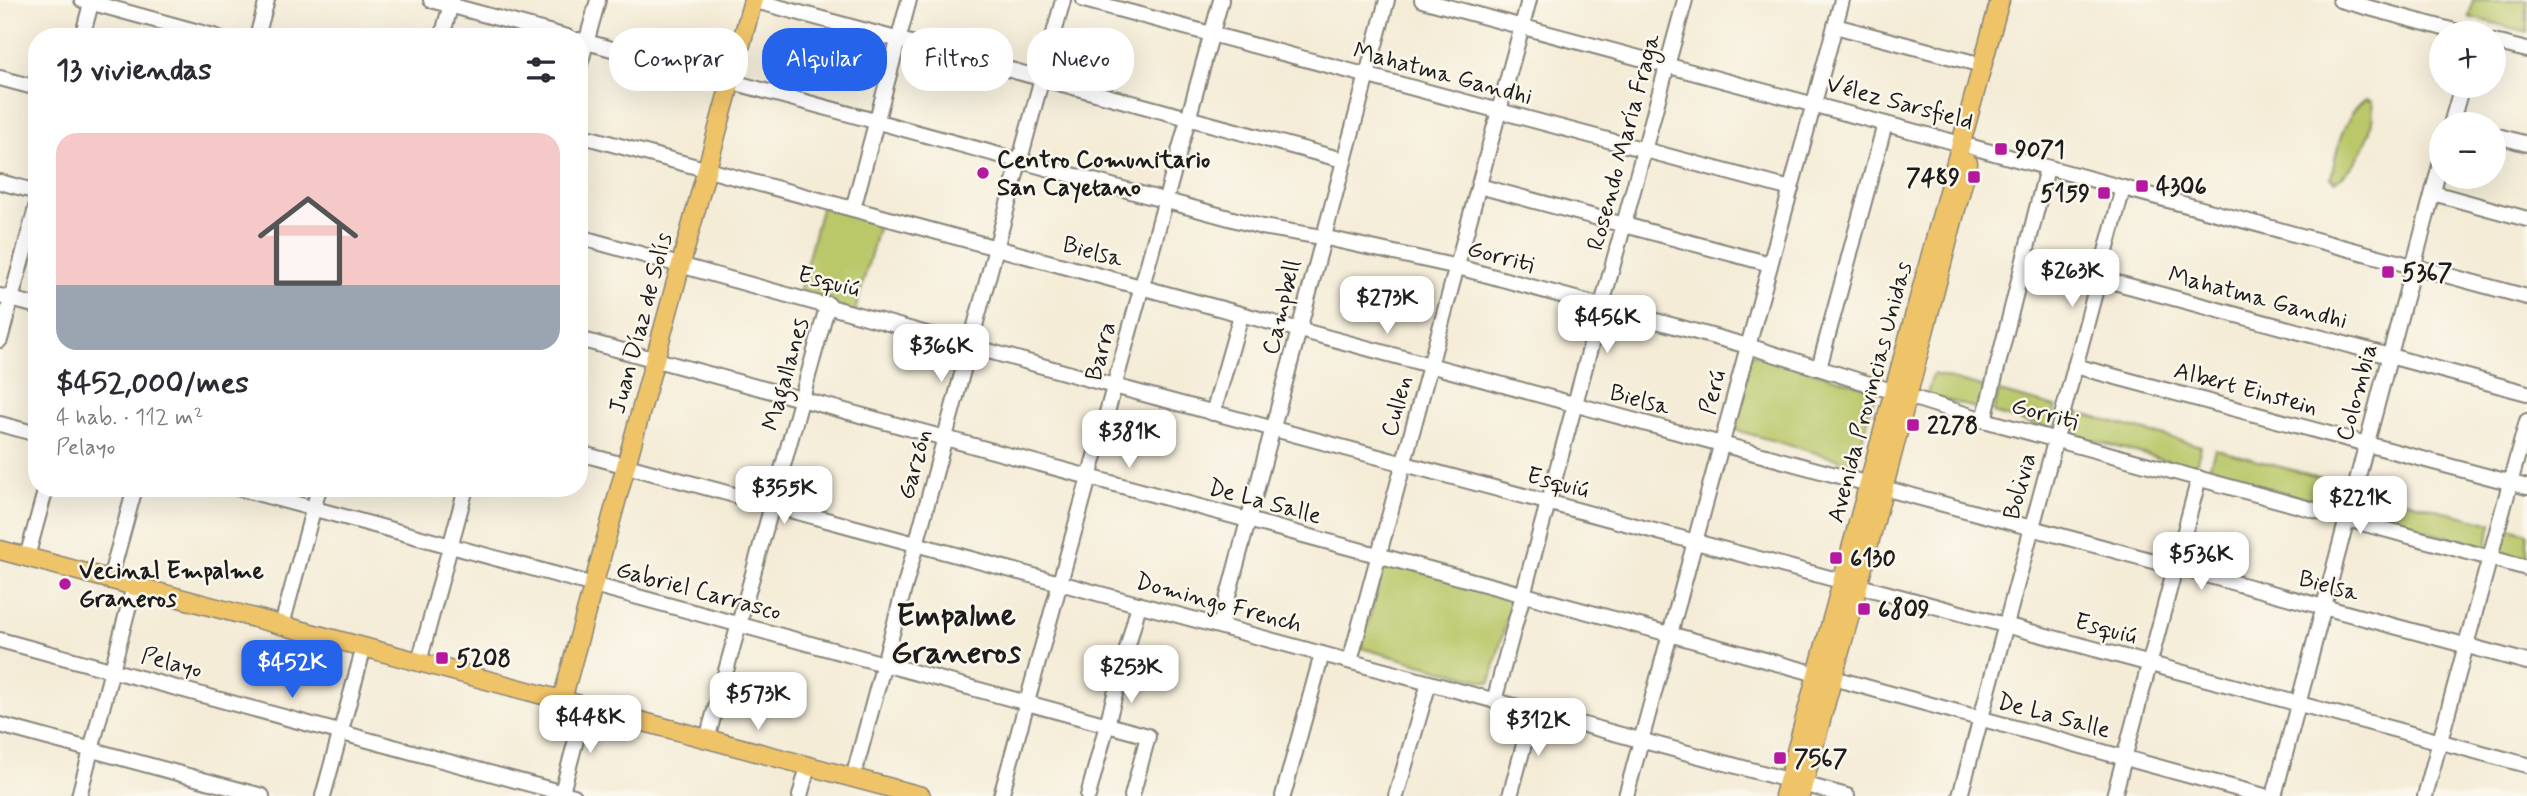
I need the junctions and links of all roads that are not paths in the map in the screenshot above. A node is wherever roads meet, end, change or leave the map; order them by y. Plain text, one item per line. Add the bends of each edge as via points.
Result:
1 (267, 0) edge
2 (431, 0) edge
3 (598, 0) edge
4 (753, 0) edge
5 (909, 0) edge
6 (1063, 0) edge
7 (1084, 0) edge
8 (1221, 0) edge
9 (1387, 0) edge
10 (1422, 0) edge
11 (1530, 0) edge
12 (1685, 0) edge
13 (1842, 0) edge
14 (2000, 0) edge
15 (2011, 0) edge
16 (2340, 0) edge
17 (88, 1) edge
18 (452, 3) edge
19 (2429, 24) edge
20 (1835, 26) junction
21 (1522, 27) junction
22 (84, 28) edge
23 (185, 28) edge
24 (259, 28) edge
25 (445, 28) edge
26 (537, 28) edge
27 (588, 28) edge
28 (745, 28) edge
29 (1055, 28) edge
30 (1211, 34) junction
31 (899, 40) junction
32 (588, 42) edge
33 (2506, 44) edge
34 (609, 48) edge
35 (2527, 50) edge
36 (1982, 65) junction
37 (1667, 66) junction
38 (1027, 75) edge
39 (1366, 76) junction
40 (0, 78) edge
41 (28, 86) edge
42 (748, 86) edge
43 (728, 91) edge
44 (1038, 91) edge
45 (1086, 91) edge
46 (1813, 105) junction
47 (1499, 111) junction
48 (1188, 118) junction
49 (877, 120) junction
50 (1885, 124) junction
51 (588, 137) edge
52 (2506, 138) edge
53 (2527, 144) edge
54 (1966, 146) junction
55 (1644, 150) junction
56 (1020, 159) junction
57 (1342, 160) junction
58 (2047, 167) junction
59 (707, 170) junction
60 (0, 182) edge
61 (1479, 186) junction
62 (2123, 188) junction
63 (1791, 189) junction
64 (2433, 189) edge
65 (28, 190) edge
66 (2432, 193) junction
67 (1166, 198) junction
68 (853, 209) junction
69 (2527, 219) edge
70 (1624, 225) junction
71 (28, 231) edge
72 (1322, 237) junction
73 (588, 239) edge
74 (996, 248) junction
75 (681, 264) junction
76 (1770, 264) junction
77 (2413, 266) junction
78 (1458, 267) junction
79 (2099, 278) junction
80 (1141, 288) junction
81 (6, 297) edge
82 (2527, 297) edge
83 (28, 303) edge
84 (828, 304) junction
85 (1602, 307) junction
86 (1241, 314) junction
87 (1299, 330) junction
88 (0, 340) edge
89 (588, 341) edge
90 (970, 345) junction
91 (1748, 346) junction
92 (2389, 356) junction
93 (655, 359) junction
94 (1430, 366) junction
95 (2075, 366) junction
96 (1819, 368) junction
97 (1114, 386) junction
98 (2527, 393) edge
99 (1901, 394) junction
100 (801, 399) junction
101 (1575, 405) junction
102 (1213, 412) junction
103 (1984, 420) junction
104 (2527, 421) edge
105 (0, 424) edge
106 (1274, 429) junction
107 (28, 431) edge
108 (945, 438) junction
109 (2055, 439) junction
110 (2366, 444) junction
111 (1721, 445) junction
112 (588, 455) edge
113 (1404, 464) junction
114 (626, 465) junction
115 (1089, 477) junction
116 (2199, 478) junction
117 (2510, 483) junction
118 (1876, 487) junction
119 (2527, 487) edge
120 (44, 497) edge
121 (133, 497) edge
122 (271, 497) edge
123 (317, 497) edge
124 (464, 497) edge
125 (1548, 503) junction
126 (772, 505) junction
127 (314, 509) junction
128 (2347, 519) junction
129 (1249, 520) junction
130 (2031, 529) junction
131 (1695, 542) junction
132 (916, 544) junction
133 (450, 546) junction
134 (0, 550) edge
135 (1379, 555) junction
136 (27, 557) junction
137 (2490, 557) junction
138 (2175, 567) junction
139 (2527, 568) edge
140 (110, 579) junction
141 (1059, 583) junction
142 (1851, 584) junction
143 (594, 585) junction
144 (134, 586) junction
145 (1523, 594) junction
146 (1139, 604) junction
147 (2323, 607) junction
148 (282, 625) junction
149 (739, 625) junction
150 (2005, 625) junction
151 (1220, 626) junction
152 (1670, 634) junction
153 (0, 639) edge
154 (2466, 646) junction
155 (364, 647) junction
156 (1322, 654) junction
157 (419, 662) junction
158 (1350, 662) junction
159 (2527, 662) edge
160 (884, 664) junction
161 (2150, 664) junction
162 (113, 669) junction
163 (1825, 676) junction
164 (1429, 683) junction
165 (562, 700) junction
166 (1494, 701) junction
167 (1026, 703) junction
168 (2298, 704) junction
169 (585, 706) junction
170 (1533, 711) junction
171 (1980, 719) junction
172 (0, 725) edge
173 (1107, 725) junction
174 (341, 732) junction
175 (708, 739) junction
176 (1642, 740) junction
177 (2440, 741) junction
178 (91, 750) junction
179 (2124, 758) junction
180 (2527, 765) edge
181 (808, 766) junction
182 (853, 778) junction
183 (1794, 789) edge
184 (565, 795) edge
185 (79, 796) edge
186 (262, 796) edge
187 (324, 796) edge
188 (800, 796) edge
189 (921, 796) edge
190 (1000, 796) edge
191 (1087, 796) edge
192 (1132, 796) edge
193 (1283, 796) edge
194 (1396, 796) edge
195 (1510, 796) edge
196 (1626, 796) edge
197 (1847, 796) edge
198 (1960, 796) edge
199 (2114, 796) edge
200 (2264, 796) edge
201 (2274, 796) edge
202 (2425, 796) edge

1 - 24 street
2 - 18 street
3 - 27 street
4 - 28 main road, Juan Díaz de Solís
4 - 31 street
5 - 31 street
6 - 29 street, Garzón
7 - 30 street, Mahatma Gandhi
8 - 30 street, Barra
9 - 39 street, Campbell
10 - 21 street, Vélez Sarsfield
11 - 21 street, Cullen
12 - 37 street, Rosendo María Fraga
13 - 20 street, Perú
14 - 36 main road, Avenida Provincias Unidas
15 - 54 main road, Avenida Provincias Unidas
16 - 19 street
17 - 22 street
17 - 23 street
18 - 25 street
18 - 26 street
20 - 36 street
20 - 46 street, Perú
21 - 37 street, Vélez Sarsfield
21 - 47 street, Cullen
30 - 39 street, Mahatma Gandhi
30 - 48 street, Barra
31 - 38 street
31 - 49 street
32 - 34 street, Gorriti
33 - 35 street
36 - 54 main road, Avenida Provincias Unidas
37 - 46 street, Vélez Sarsfield
37 - 55 street, Rosendo María Fraga
39 - 47 street, Mahatma Gandhi
39 - 57 street, Campbell
40 - 41 street
42 - 49 street, Gorriti
43 - 59 main road, Juan Díaz de Solís
44 - 56 street, Garzón
45 - 48 street
46 - 50 street, Vélez Sarsfield
46 - 63 street, Perú
47 - 55 street, Mahatma Gandhi
47 - 61 street, Cullen
48 - 57 street
48 - 67 street, Barra
49 - 56 street, Gorriti
49 - 68 street
50 - 54 street, Vélez Sarsfield
50 - 96 street
51 - 59 street, Bielsa
52 - 53 street
54 - 58 street, Vélez Sarsfield
54 - 99 main road, Avenida Provincias Unidas
55 - 63 street, Mahatma Gandhi
55 - 70 street, Rosendo María Fraga
56 - 67 street, Gorriti
56 - 74 street, Garzón
57 - 72 street, Campbell
58 - 62 street, Vélez Sarsfield
58 - 103 street
59 - 68 street, Bielsa
59 - 75 main road, Juan Díaz de Solís
60 - 65 street
61 - 70 street
61 - 78 street, Cullen
62 - 77 street, Vélez Sarsfield
62 - 79 street, Bolivia
63 - 76 street, Perú
64 - 66 street, Colombia
66 - 69 street
66 - 77 street, Colombia
67 - 72 street, Gorriti via 1262,227
67 - 80 street, Barra
68 - 74 street, Bielsa
70 - 76 street
70 - 85 street, Rosendo María Fraga
71 - 81 street
72 - 78 street, Gorriti
72 - 87 street, Campbell
73 - 75 street, Esquiú
74 - 80 street, Bielsa
74 - 90 street, Garzón
75 - 84 street, Esquiú
75 - 93 main road, Juan Díaz de Solís
76 - 91 street, Perú
77 - 82 street, Vélez Sarsfield
77 - 92 street, Colombia
78 - 85 street, Gorriti
78 - 94 street, Cullen
79 - 92 street, Mahatma Gandhi
79 - 95 street, Bolivia
80 - 86 street, Bielsa
80 - 97 street, Barra
81 - 83 street
81 - 88 street
84 - 90 street, Esquiú
84 - 100 street, Magallanes
85 - 91 street, Gorriti
85 - 101 street, Rosendo María Fraga
86 - 87 street, Bielsa
86 - 102 street
87 - 94 street, Bielsa
87 - 106 street, Campbell
89 - 93 street, De La Salle
90 - 97 street, Esquiú
90 - 108 street, Garzón
91 - 96 street, Gorriti
91 - 111 street, Perú
92 - 98 street, Mahatma Gandhi
92 - 110 street, Colombia
93 - 100 street, De La Salle
93 - 114 main road, Juan Díaz de Solís
94 - 101 street, Bielsa
94 - 113 street, Cullen
95 - 109 street, Bolivia
95 - 110 street, Albert Einstein
96 - 99 street, Gorriti
97 - 102 street, Esquiú
97 - 115 street, Barra
99 - 103 street, Gorriti
99 - 118 main road, Avenida Provincias Unidas
100 - 108 street, De La Salle
100 - 126 street, Magallanes
101 - 111 street, Bielsa
101 - 125 street, Rosendo María Fraga
102 - 106 street, Esquiú
103 - 109 street, Gorriti
104 - 117 street
105 - 107 street
106 - 113 street, Esquiú
106 - 129 street, Campbell
108 - 115 street, De La Salle
108 - 132 street, Garzón
109 - 116 street, Gorriti
109 - 130 street, Bolivia
110 - 117 street, Albert Einstein
110 - 128 street, Colombia
111 - 118 street, Bielsa
111 - 131 street, Perú
112 - 114 street, Domingo French
113 - 125 street, Esquiú
113 - 135 street, Cullen
114 - 126 street, Domingo French
114 - 143 main road, Juan Díaz de Solís
115 - 129 street, De La Salle
115 - 141 street, Barra
116 - 128 street, Gorriti
116 - 138 street
117 - 119 street, Albert Einstein
117 - 137 street
118 - 130 street, Bielsa
118 - 142 main road, Avenida Provincias Unidas
120 - 136 street
121 - 140 street
122 - 127 street, Gabriel Carrasco
123 - 127 street
124 - 133 street
125 - 131 street, Esquiú
125 - 145 street, Rosendo María Fraga
126 - 132 street, Domingo French
126 - 149 street, Magallanes
127 - 133 street, Gabriel Carrasco
127 - 148 street
128 - 137 street, Gorriti
128 - 147 street, Colombia
129 - 135 street, De La Salle
129 - 151 street, Campbell
130 - 138 street, Bielsa
130 - 150 street, Bolivia
131 - 142 street, Esquiú
131 - 152 street, Perú
132 - 141 street, Domingo French
132 - 160 street, Garzón
133 - 143 street, Gabriel Carrasco
133 - 157 street
134 - 136 main road
135 - 145 street, De La Salle
135 - 158 street, Cullen
136 - 140 main road
137 - 139 street, Gorriti
137 - 154 street
138 - 147 street, Bielsa
138 - 161 street
140 - 144 main road
141 - 146 street, Domingo French
141 - 167 street, Barra
142 - 150 street, Esquiú
142 - 163 main road, Avenida Provincias Unidas
143 - 149 street, Gabriel Carrasco
143 - 165 main road, Juan Díaz de Solís
144 - 148 main road
144 - 162 street
145 - 152 street, De La Salle
145 - 166 street, Rosendo María Fraga
146 - 151 street, Domingo French
146 - 173 street
147 - 154 street, Bielsa
147 - 168 street, Colombia
148 - 155 main road
149 - 160 street, Gabriel Carrasco
149 - 175 street, Magallanes
150 - 161 street, Esquiú
150 - 171 street, Bolivia
151 - 156 street, Domingo French
152 - 163 street, De La Salle
152 - 176 street, Perú
153 - 162 street, Pelayo
154 - 159 street, Bielsa
154 - 177 street
155 - 157 main road
155 - 174 street
156 - 158 street, Domingo French
156 - 193 street
157 - 165 main road
158 - 164 street, Domingo French
160 - 167 street, Gabriel Carrasco
160 - 182 street, Garzón
161 - 168 street, Esquiú
161 - 179 street
162 - 174 street, Pelayo
162 - 178 street
163 - 171 street, De La Salle
163 - 183 main road, Avenida Provincias Unidas
164 - 166 street, Domingo French
164 - 194 street
165 - 169 main road
166 - 170 street, Domingo French
167 - 173 street, Gabriel Carrasco
167 - 190 street, Barra
168 - 177 street, Esquiú
168 - 201 street, Colombia
169 - 175 main road
169 - 184 street
170 - 176 street, Domingo French
170 - 195 street
171 - 179 street, De La Salle
171 - 198 street, Bolivia
172 - 178 street
173 - 191 street
173 - 192 street, Gabriel Carrasco via 1148,736
174 - 184 street, Pelayo
174 - 187 street
175 - 181 main road
176 - 183 street, Domingo French
176 - 196 street, Perú
177 - 180 street, Esquiú
177 - 202 street
178 - 185 street
178 - 186 street
179 - 199 street
179 - 200 street, De La Salle
181 - 182 main road
181 - 188 street
182 - 189 main road
183 - 197 street, Domingo French

